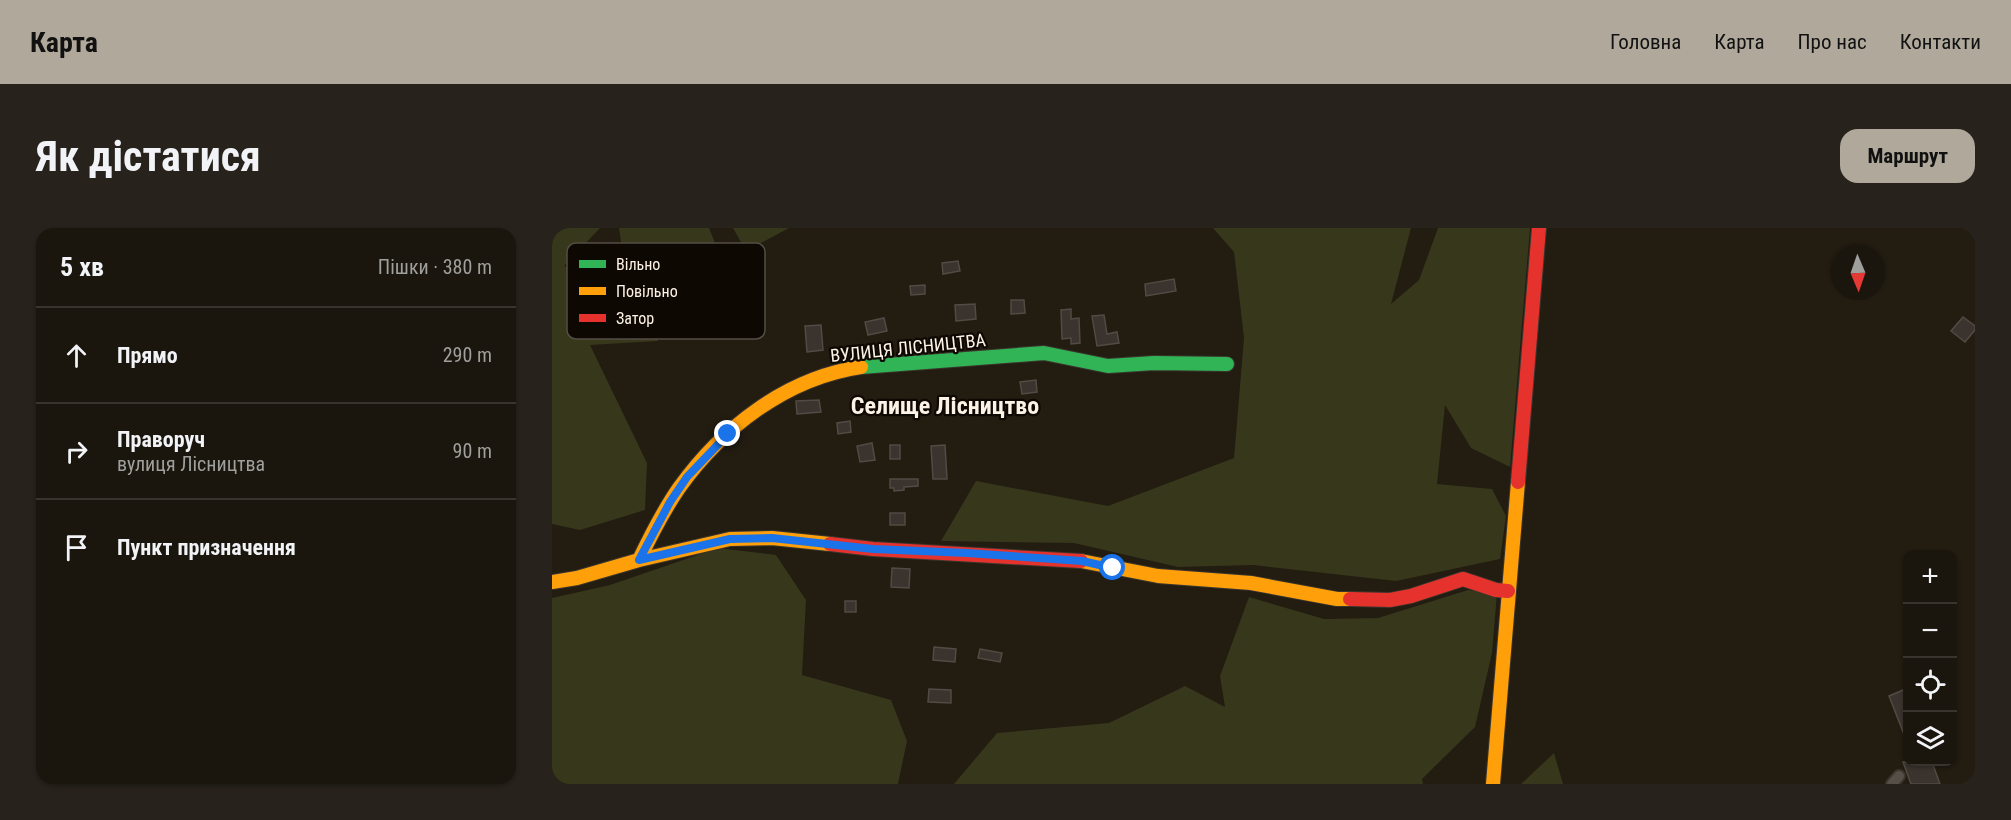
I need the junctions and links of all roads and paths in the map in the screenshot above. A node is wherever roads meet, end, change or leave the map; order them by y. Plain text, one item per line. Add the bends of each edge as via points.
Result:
1 (1539, 228) edge
2 (1227, 364) dead end
3 (639, 560) junction
4 (552, 582) edge
5 (1508, 591) junction
6 (1493, 784) edge

1 - 5 street
2 - 3 street, ВУЛИЦЯ ЛІСНИЦТВА via 1108,366 1044,353 882,365 823,375 754,411 728,434 687,477
3 - 4 street
3 - 5 street via 730,539 772,538 863,549 1082,561 1158,576 1251,583 1337,599 1390,600 1463,579
5 - 6 street

